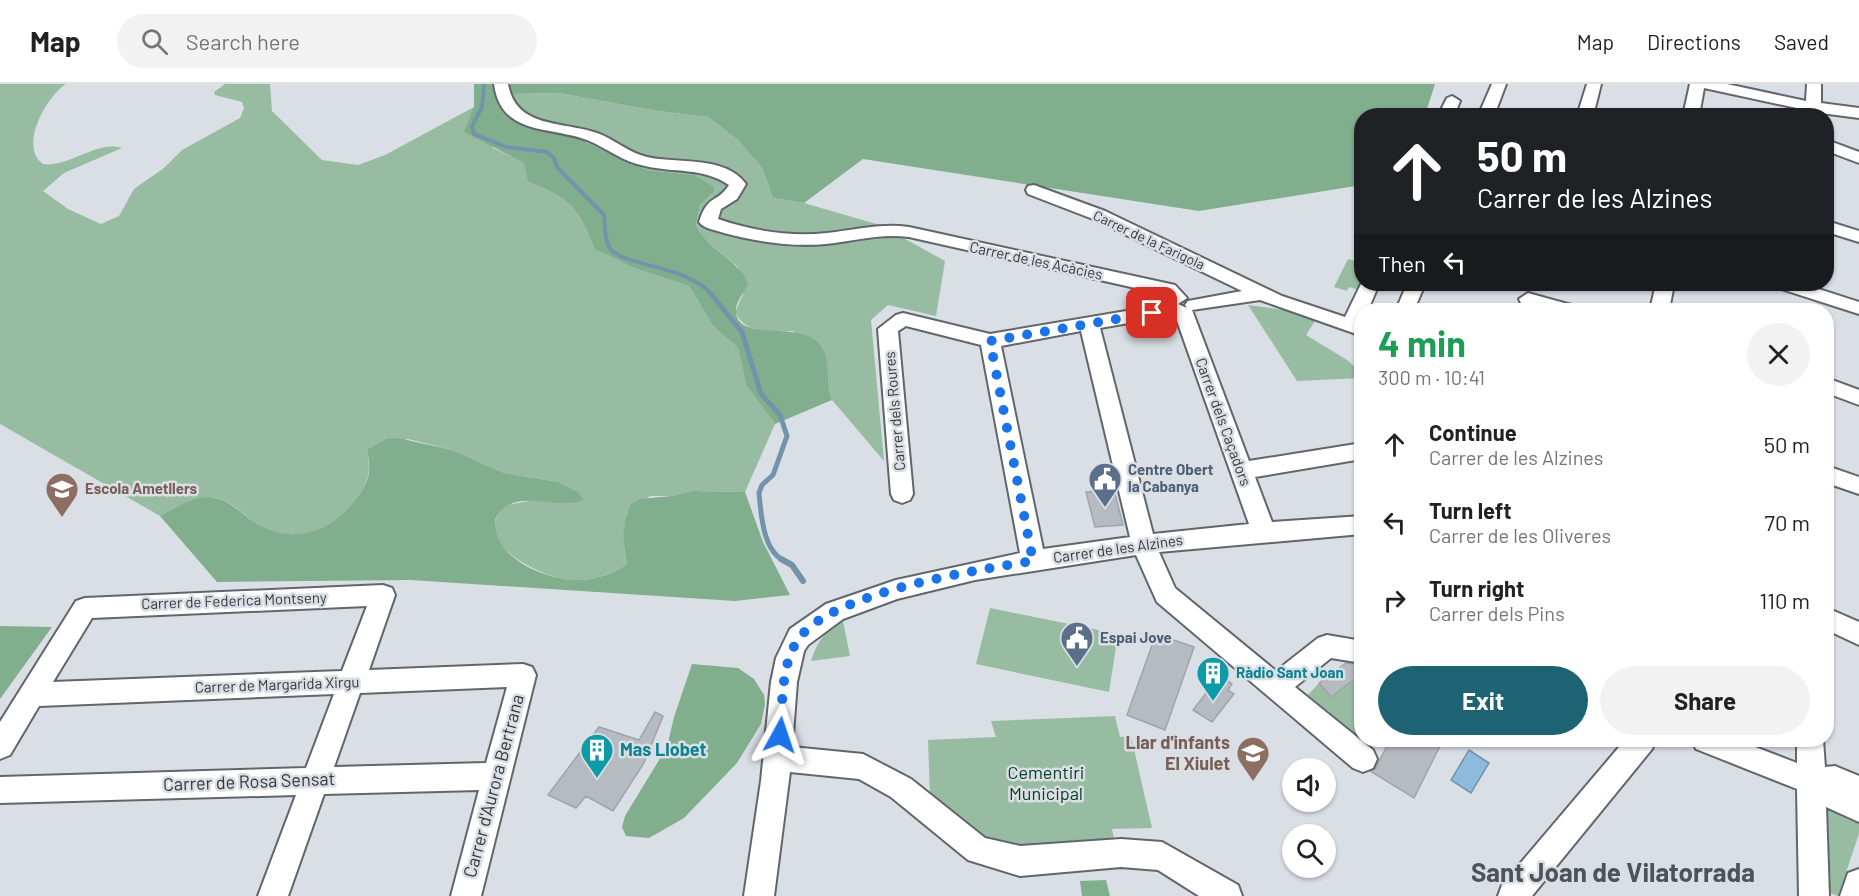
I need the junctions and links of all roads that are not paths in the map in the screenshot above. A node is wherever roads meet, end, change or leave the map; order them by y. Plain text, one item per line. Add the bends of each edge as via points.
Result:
1 (501, 84) edge
2 (1499, 84) edge
3 (1594, 84) edge
4 (1697, 84) edge
5 (1706, 84) edge
6 (1814, 84) edge
7 (1452, 101) dead end
8 (1449, 108) edge
9 (1493, 108) edge
10 (1587, 108) edge
11 (1692, 108) edge
12 (1801, 108) edge
13 (1813, 108) edge
14 (1834, 112) edge
15 (1859, 113) edge
16 (1834, 148) edge
17 (1859, 158) edge
18 (1034, 190) dead end
19 (1834, 228) edge
20 (1859, 237) edge
21 (1263, 294) junction
22 (1816, 295) edge
23 (1529, 298) edge
24 (1545, 303) edge
25 (1183, 306) junction
26 (1859, 308) edge
27 (1089, 324) junction
28 (1354, 327) edge
29 (990, 341) junction
30 (1834, 388) edge
31 (1859, 398) edge
32 (1354, 452) edge
33 (1241, 471) junction
34 (1834, 477) edge
35 (1859, 486) edge
36 (902, 494) dead end
37 (1354, 525) edge
38 (1263, 530) junction
39 (1144, 545) junction
40 (1033, 561) junction
41 (1834, 622) edge
42 (1859, 634) edge
43 (1354, 651) edge
44 (523, 675) joint
45 (351, 683) junction
46 (1276, 687) junction
47 (30, 694) junction
48 (0, 746) edge
49 (1636, 747) edge
50 (1724, 747) edge
51 (1810, 747) edge
52 (778, 758) junction
53 (1363, 759) dead end
54 (497, 776) junction
55 (316, 780) junction
56 (1810, 781) junction
57 (1859, 789) edge
58 (0, 790) edge
59 (1859, 807) edge
60 (1859, 884) edge
61 (273, 896) edge
62 (466, 896) edge
63 (759, 896) edge
64 (1227, 896) edge
65 (1513, 896) edge
66 (1814, 896) edge
67 (1855, 896) edge

1 - 25 street, Carrer de les Acàcies via 507,109 523,119 591,136 635,158 718,172 738,183 731,195 713,206 708,222 758,236 820,239 892,230 927,236 1168,289
2 - 9 street
3 - 10 street
4 - 11 street
5 - 12 street
6 - 13 street
7 - 8 street
14 - 15 street
16 - 17 street
18 - 21 street, Carrer de la Farigola via 1099,215
19 - 20 street
21 - 25 street
21 - 28 street, Carrer de la Farigola
22 - 26 street
23 - 24 street
25 - 27 street
25 - 33 street, Carrer dels Caçadors
27 - 29 street
27 - 39 street
29 - 36 street, Carrer dels Roures via 903,320 888,329
29 - 40 street
30 - 31 street
32 - 33 street
33 - 38 street, Carrer dels Caçadors
34 - 35 street
37 - 38 street, Carrer de les Alzines
38 - 39 street, Carrer de les Alzines
39 - 40 street, Carrer de les Alzines
39 - 46 street via 1166,594
40 - 52 street, Carrer de les Alzines via 978,570 843,606 818,620 799,638 786,667
41 - 42 street
43 - 46 street via 1327,646
44 - 45 street, Carrer de Margarida Xirgu
44 - 54 street, Carrer d'Aurora Bertrana
45 - 47 street, Carrer de Margarida Xirgu
45 - 47 street, Carrer de Federica Montseny via 383,595 85,608
45 - 55 street
46 - 53 street
47 - 48 street
49 - 65 street
50 - 56 street
51 - 56 street
52 - 63 street, Carrer de les Alzines
52 - 64 street via 863,767 901,788 978,850 1020,861 1121,853 1162,856
54 - 55 street, Carrer de Rosa Sensat
54 - 62 street, Carrer d'Aurora Bertrana
55 - 58 street, Carrer de Rosa Sensat
55 - 61 street
56 - 57 street via 1836,779
56 - 59 street
56 - 66 street
60 - 67 street

